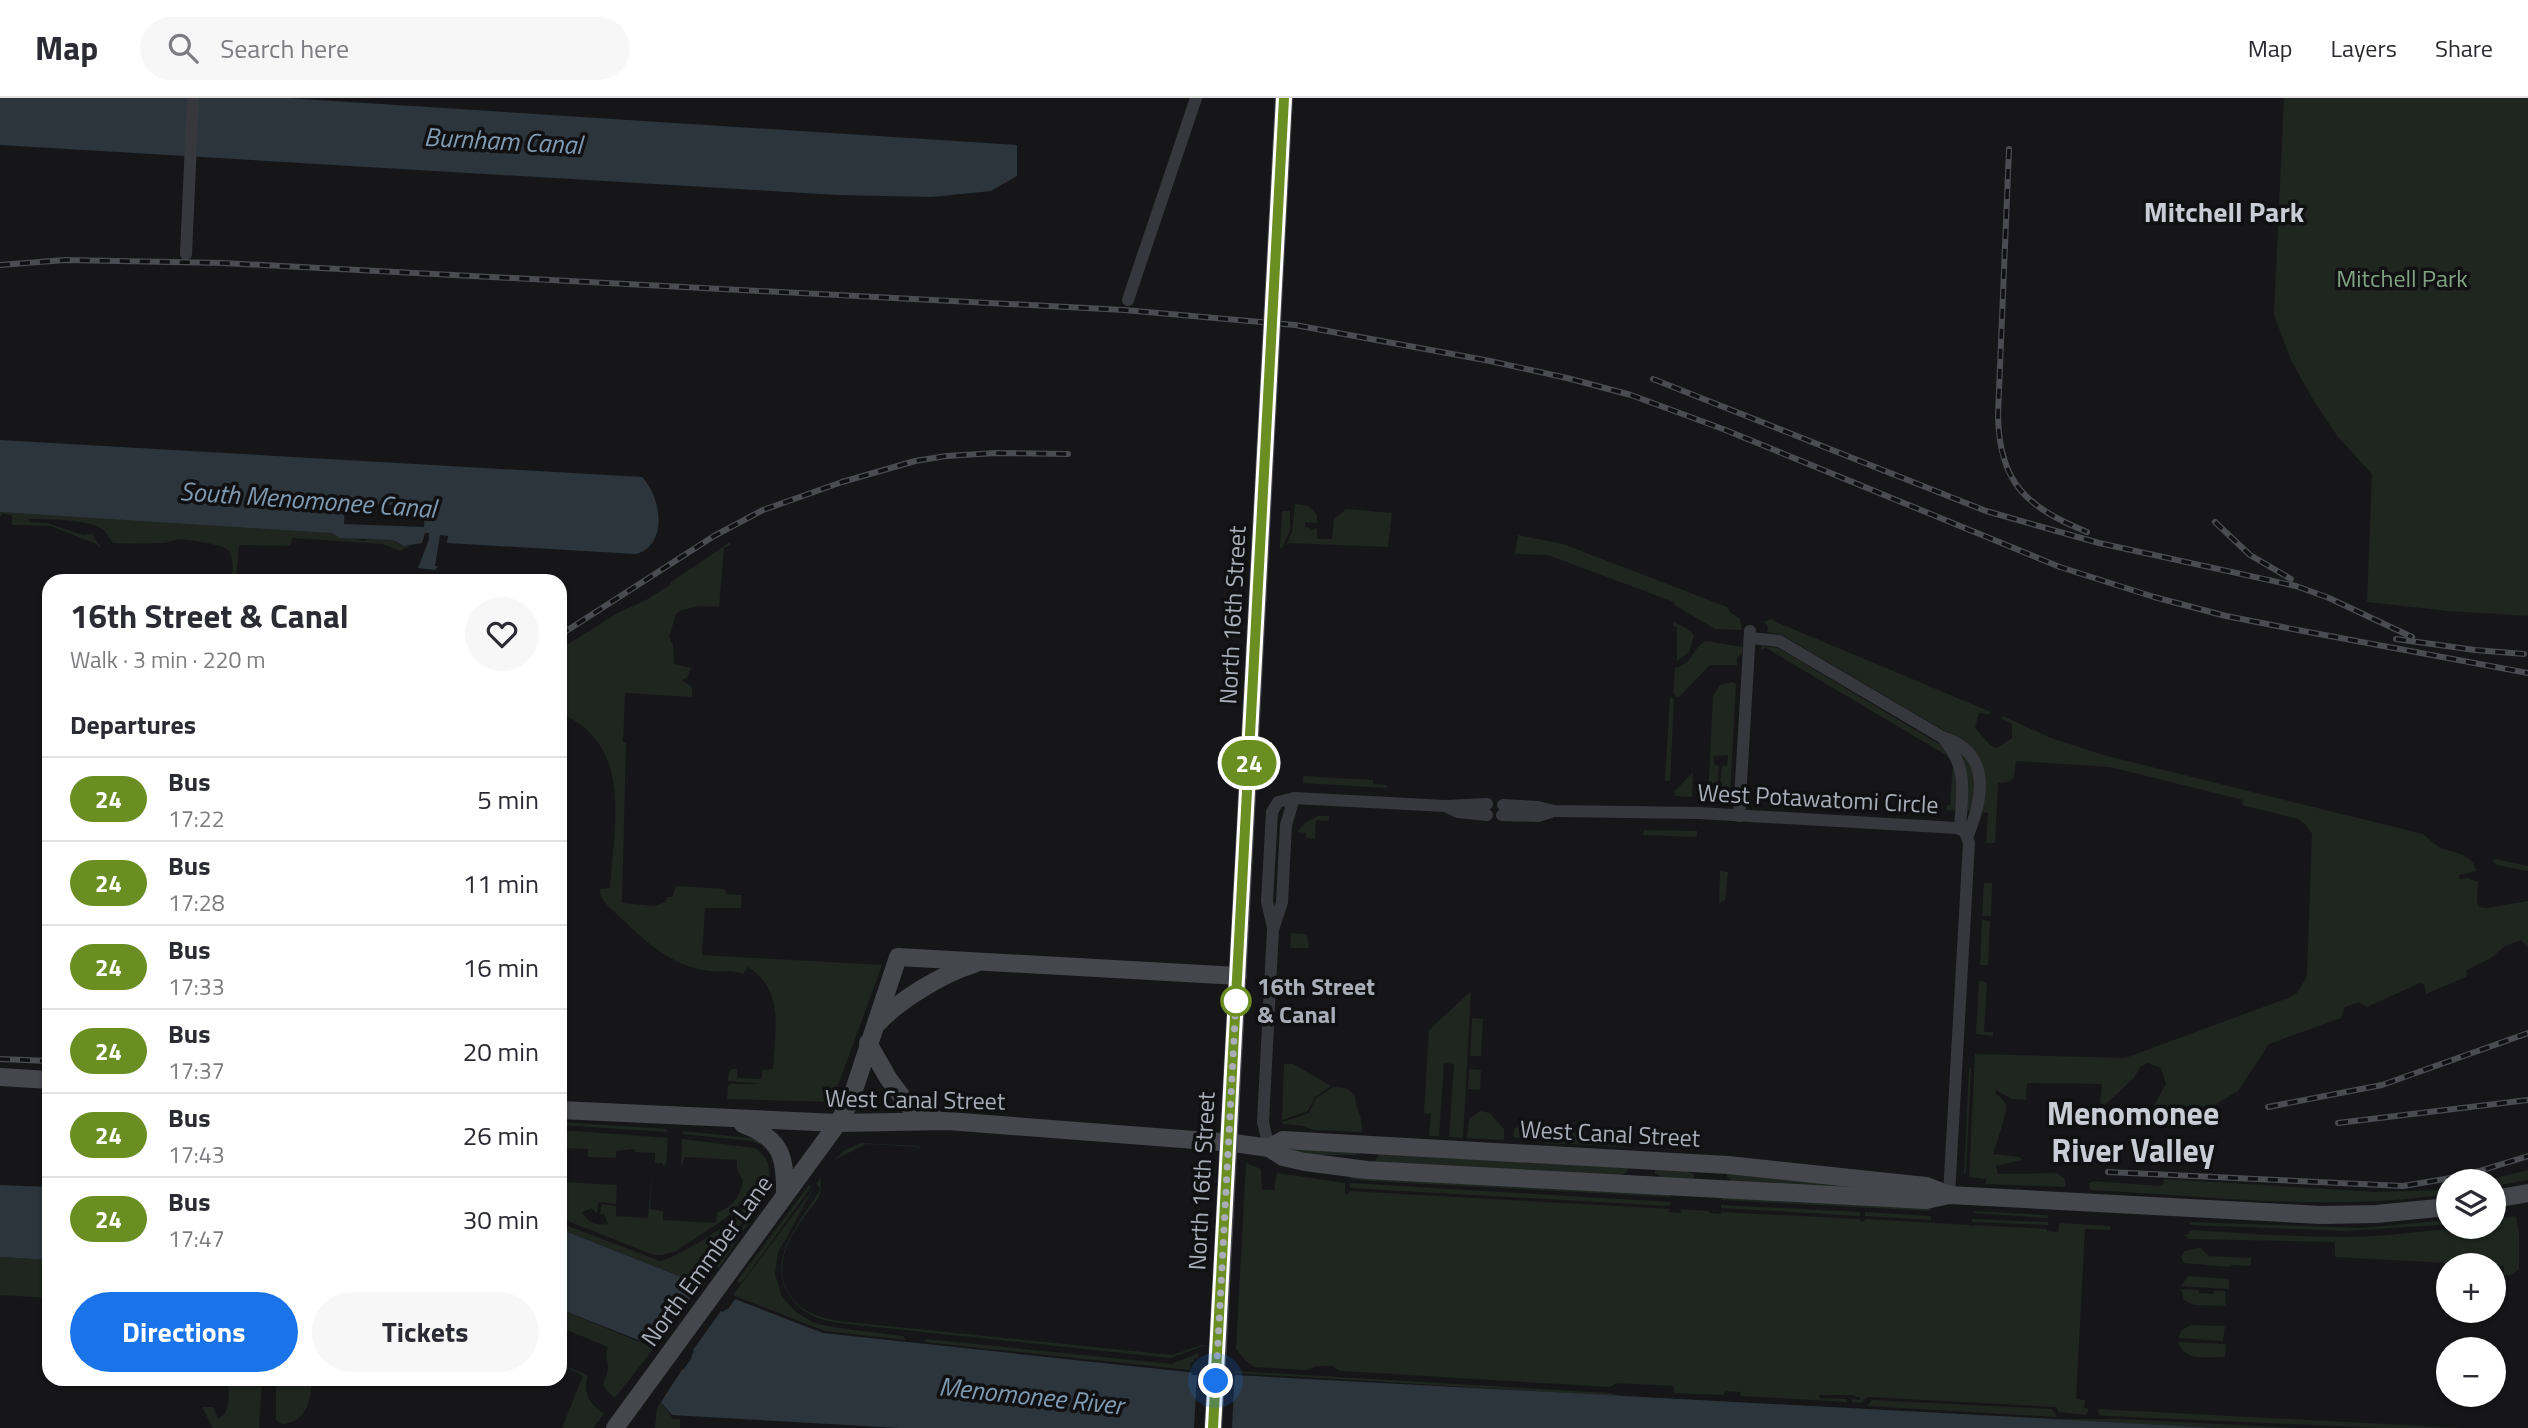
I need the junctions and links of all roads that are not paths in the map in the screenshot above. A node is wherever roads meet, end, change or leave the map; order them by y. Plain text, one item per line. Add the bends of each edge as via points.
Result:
1 (193, 98) edge
2 (1196, 98) edge
3 (1284, 98) edge
4 (186, 254) dead end
5 (1128, 300) dead end
6 (1294, 798) junction
7 (1487, 809) dead end
8 (1503, 810) dead end
9 (1739, 816) junction
10 (1964, 832) junction
11 (1273, 930) junction
12 (947, 968) junction
13 (1238, 976) junction
14 (871, 1035) junction
15 (0, 1077) edge
16 (42, 1080) edge
17 (567, 1110) edge
18 (733, 1120) junction
19 (939, 1121) junction
20 (838, 1124) junction
21 (1269, 1148) junction
22 (1640, 1160) junction
23 (1717, 1164) junction
24 (1639, 1185) junction
25 (1716, 1189) junction
26 (2528, 1193) edge
27 (785, 1195) junction
28 (1949, 1195) junction
29 (2506, 1197) edge
30 (2436, 1208) edge
31 (615, 1428) edge
32 (1213, 1428) edge

1 - 4 street
2 - 5 street
3 - 13 street, North 16th Street, bridge
6 - 7 street
6 - 11 street via 1286,825 1282,902
6 - 11 street via 1278,802 1272,812 1267,901
8 - 9 street, West Potawatomi Circle via 1538,807
9 - 10 street, West Potawatomi Circle
9 - 10 street via 1750,635 1779,641 1967,749 1978,768 1978,812
10 - 28 street, West Potawatomi Circle
11 - 21 street via 1263,1122
12 - 13 street via 981,962
12 - 14 street via 888,1011
12 - 14 street, North Emmber Lane via 898,957
13 - 32 street, North 16th Street, bridge
14 - 19 street via 883,1070 908,1105
14 - 20 street, North Emmber Lane via 850,1102
15 - 16 street
17 - 18 street, West Canal Street
18 - 20 street, West Canal Street
18 - 27 street via 775,1144 784,1163
19 - 20 street, West Canal Street
19 - 21 street, West Canal Street
20 - 27 street, North Emmber Lane
21 - 22 street, West Canal Street via 1283,1140
21 - 24 street, West Canal Street via 1283,1157 1345,1168
22 - 23 street, West Canal Street
22 - 24 street
23 - 25 street
23 - 28 street, West Canal Street via 1926,1186
24 - 25 street, West Canal Street
25 - 28 street, West Canal Street via 1926,1200
26 - 29 street
27 - 31 street, North Emmber Lane
28 - 30 street, West Canal Street via 2321,1215

